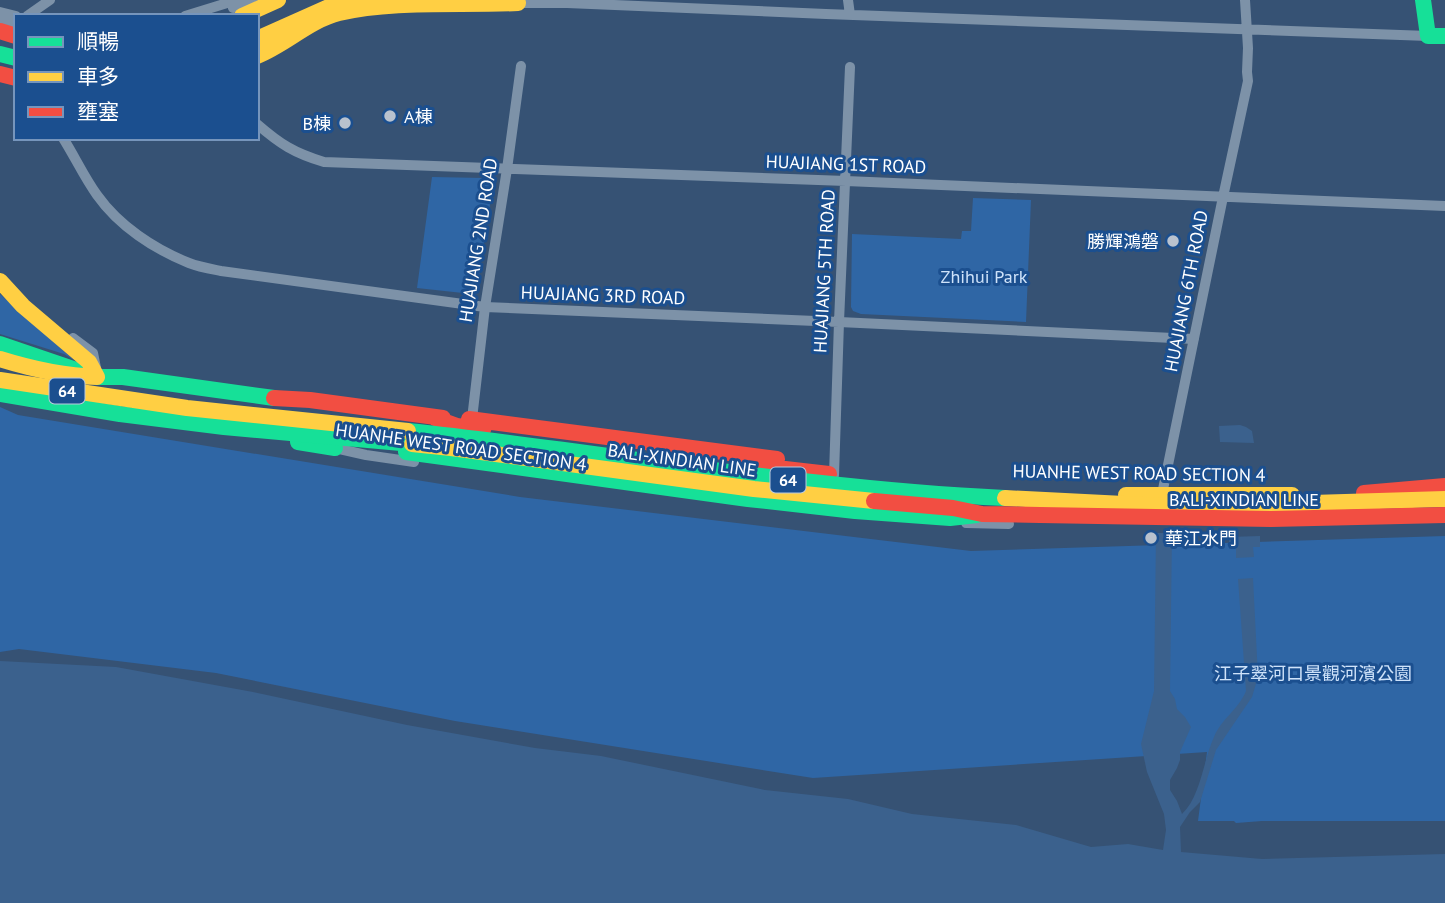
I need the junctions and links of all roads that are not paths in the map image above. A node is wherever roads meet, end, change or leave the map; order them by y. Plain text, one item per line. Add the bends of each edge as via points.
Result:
1 (50, 0) edge
2 (237, 0) edge
3 (253, 0) edge
4 (278, 0) edge
5 (316, 0) edge
6 (848, 0) edge
7 (1245, 0) edge
8 (1423, 0) edge
9 (425, 1) edge
10 (511, 2) edge
11 (567, 2) edge
12 (372, 5) junction
13 (30, 14) edge
14 (192, 14) edge
15 (214, 14) edge
16 (246, 14) edge
17 (850, 15) junction
18 (320, 22) junction
19 (259, 28) edge
20 (1247, 29) junction
21 (1437, 36) edge
22 (259, 38) edge
23 (259, 44) edge
24 (259, 55) edge
25 (521, 66) dead end
26 (850, 67) dead end
27 (259, 126) edge
28 (66, 140) edge
29 (507, 169) junction
30 (846, 181) junction
31 (1223, 197) junction
32 (1445, 206) edge
33 (0, 271) edge
34 (0, 284) edge
35 (485, 307) junction
36 (839, 321) junction
37 (1194, 339) junction
38 (0, 344) edge
39 (1, 372) edge
40 (97, 377) junction
41 (0, 394) edge
42 (96, 399) junction
43 (135, 401) junction
44 (435, 418) junction
45 (472, 419) junction
46 (335, 448) junction
47 (831, 475) junction
48 (1445, 486) edge
49 (1366, 493) junction
50 (1161, 496) junction
51 (1445, 504) edge
52 (982, 514) junction
53 (1445, 516) edge
54 (1160, 517) junction
55 (1388, 522) junction

1 - 13 street
2 - 14 street
3 - 15 street
4 - 16 main road
5 - 19 main road
6 - 17 street
7 - 20 street, HUAJIANG 6TH ROAD
8 - 21 main road
9 - 10 main road
9 - 12 main road
10 - 11 street
11 - 17 street
12 - 18 main road
12 - 22 main road via 342,1
17 - 20 street
18 - 23 street
18 - 24 main road
20 - 21 street
20 - 31 street, HUAJIANG 6TH ROAD via 1248,81
25 - 29 street, HUAJIANG 2ND ROAD
26 - 30 street, HUAJIANG 5TH ROAD
27 - 29 street, HUAJIANG 1ST ROAD via 276,141 324,162
28 - 35 street, HUAJIANG 3RD ROAD via 99,197 127,227 191,264
29 - 30 street, HUAJIANG 1ST ROAD
29 - 35 street, HUAJIANG 2ND ROAD
30 - 31 street, HUAJIANG 1ST ROAD
30 - 36 street, HUAJIANG 5TH ROAD
31 - 32 street, HUAJIANG 1ST ROAD
31 - 37 street, HUAJIANG 6TH ROAD
33 - 40 street via 29,302 93,353
34 - 40 street via 21,309
34 - 40 main road via 89,362
35 - 36 street, HUAJIANG 3RD ROAD
35 - 45 street, HUAJIANG 2ND ROAD
36 - 37 street, HUAJIANG 3RD ROAD
36 - 47 street, HUAJIANG 5TH ROAD
37 - 50 street, HUAJIANG 6TH ROAD
38 - 40 main road, HUANHE WEST ROAD SECTION 4
39 - 40 main road via 26,367
39 - 42 main road, HUANHE WEST ROAD SECTION 4
39 - 43 main road, BALI-XINDIAN LINE / 64, bridge
40 - 42 main road
40 - 44 main road, HUANHE WEST ROAD SECTION 4
41 - 52 main road, BALI-XINDIAN LINE / 64, bridge via 198,424 451,448
42 - 46 main road, HUANHE WEST ROAD SECTION 4 via 124,415
42 - 54 main road, HUANHE WEST ROAD SECTION 4 via 224,422 832,491
43 - 47 main road, bridge via 465,424
43 - 51 main road, BALI-XINDIAN LINE / 64, bridge via 495,440 795,481 978,497 1183,506
44 - 45 main road, HUANHE WEST ROAD SECTION 4
44 - 47 main road, HUANHE WEST ROAD SECTION 4 via 457,426 510,433 527,442 792,478
45 - 47 main road, HUANHE WEST ROAD SECTION 4 via 810,464
46 - 52 main road via 364,447 855,511 950,518
46 - 54 street, HUANHE WEST ROAD SECTION 4 via 831,514 980,524 1113,523
47 - 50 main road, HUANHE WEST ROAD SECTION 4 via 1040,494
48 - 49 main road, HUANHE WEST ROAD SECTION 4
49 - 50 main road, HUANHE WEST ROAD SECTION 4
49 - 51 main road, HUANHE WEST ROAD SECTION 4
50 - 54 street, HUAJIANG 6TH ROAD
51 - 55 main road, HUANHE WEST ROAD SECTION 4
52 - 53 main road, BALI-XINDIAN LINE / 64, bridge via 1183,519
53 - 55 street, HUANHE WEST ROAD SECTION 4
54 - 55 main road, HUANHE WEST ROAD SECTION 4 via 1250,526

